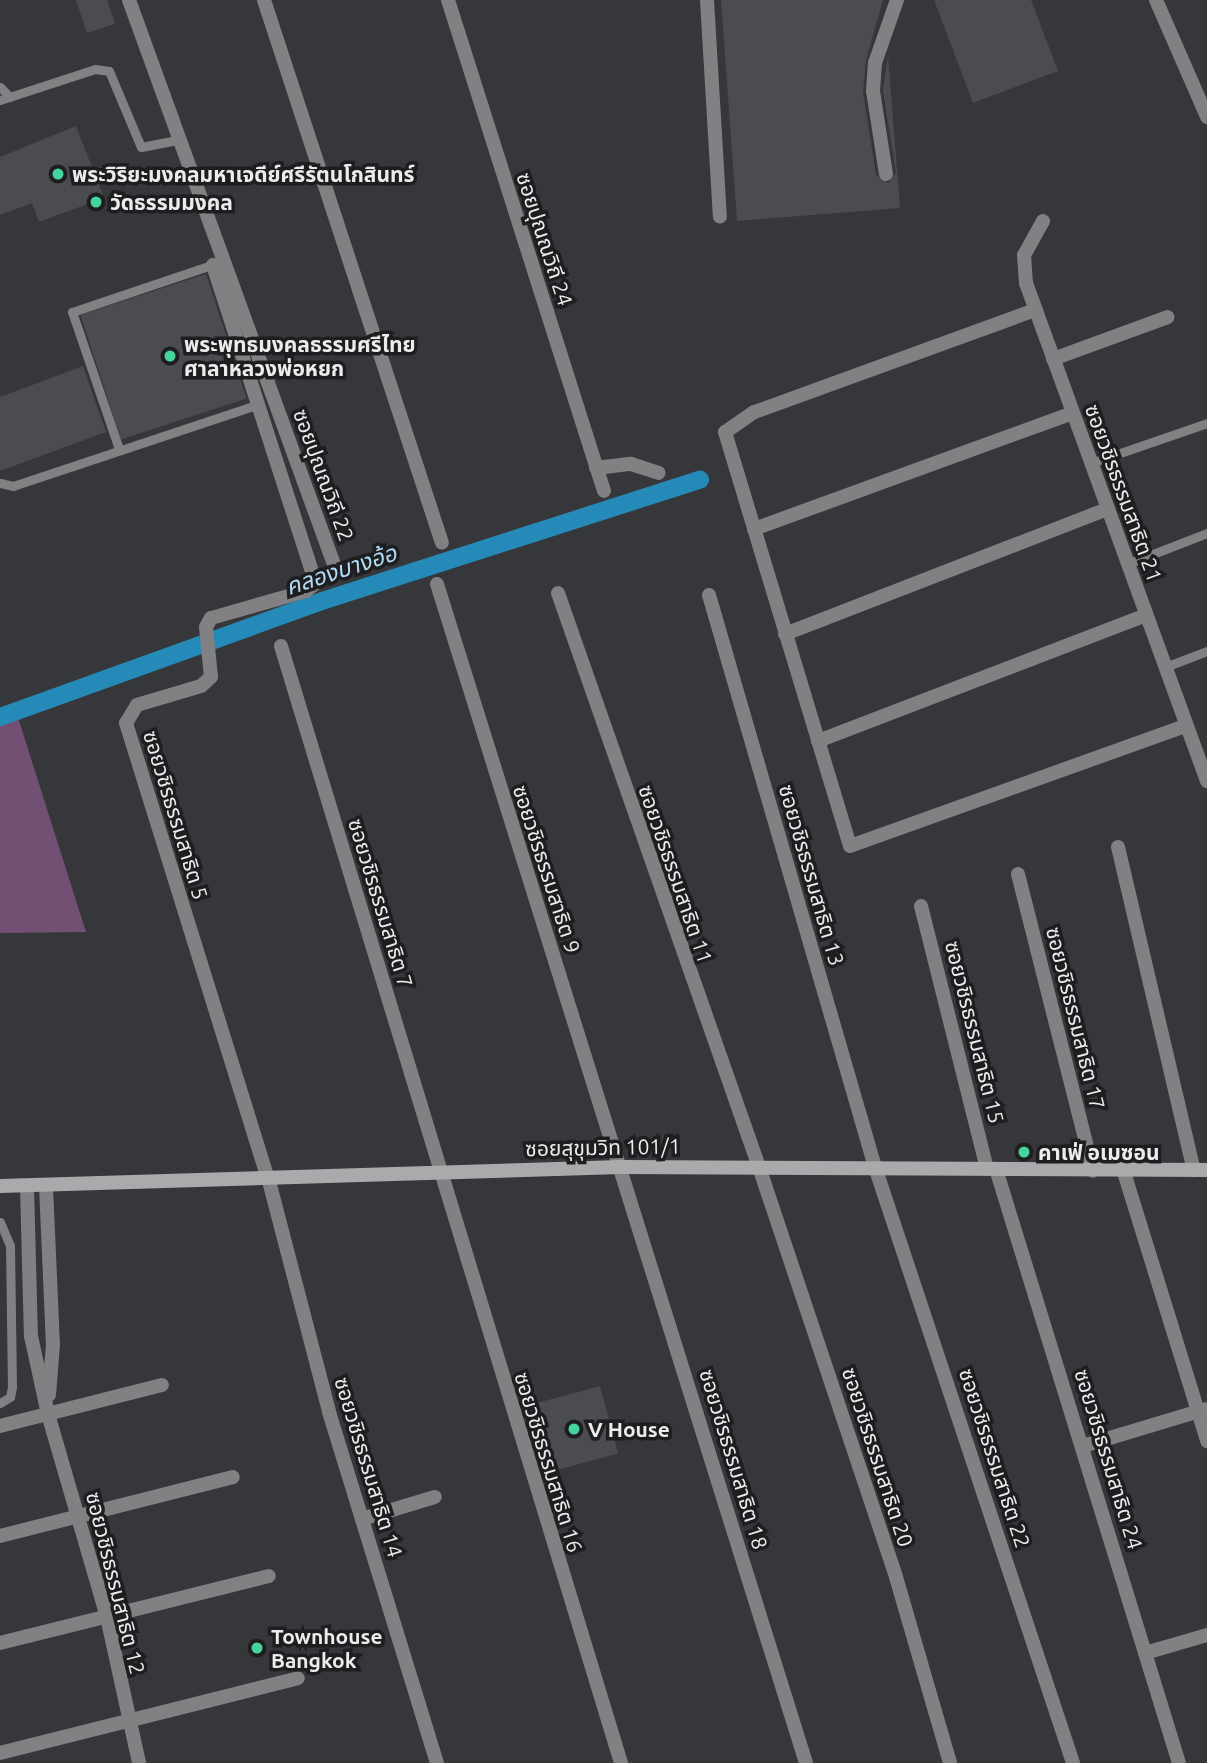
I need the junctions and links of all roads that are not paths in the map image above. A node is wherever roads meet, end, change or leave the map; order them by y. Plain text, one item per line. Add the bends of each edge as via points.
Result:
1 (129, 0) edge
2 (264, 0) edge
3 (448, 0) edge
4 (707, 0) edge
5 (897, 0) edge
6 (1156, 0) edge
7 (0, 87) edge
8 (10, 97) junction
9 (0, 100) edge
10 (1207, 117) edge
11 (178, 140) junction
12 (886, 174) dead end
13 (720, 217) dead end
14 (1043, 221) dead end
15 (218, 261) junction
16 (1035, 310) junction
17 (1168, 317) dead end
18 (1053, 359) junction
19 (259, 404) junction
20 (1073, 413) junction
21 (1207, 423) edge
22 (119, 449) junction
23 (1091, 463) junction
24 (596, 468) junction
25 (659, 473) dead end
26 (0, 483) edge
27 (604, 491) dead end
28 (1107, 509) junction
29 (754, 529) junction
30 (1207, 533) edge
31 (442, 543) dead end
32 (1127, 564) junction
33 (337, 570) dead end
34 (437, 583) dead end
35 (558, 593) dead end
36 (709, 596) dead end
37 (1146, 615) junction
38 (785, 634) junction
39 (281, 646) dead end
40 (1207, 651) edge
41 (1165, 667) junction
42 (1186, 726) junction
43 (818, 741) junction
44 (1206, 776) edge
45 (1118, 847) dead end
46 (1018, 874) dead end
47 (921, 906) dead end
48 (621, 1167) junction
49 (759, 1167) junction
50 (875, 1167) junction
51 (991, 1169) junction
52 (1123, 1169) junction
53 (1201, 1170) edge
54 (440, 1171) junction
55 (1093, 1171) junction
56 (270, 1181) junction
57 (0, 1186) edge
58 (27, 1186) junction
59 (46, 1186) junction
60 (0, 1222) edge
61 (162, 1385) dead end
62 (0, 1403) edge
63 (1202, 1410) edge
64 (47, 1414) junction
65 (0, 1426) edge
66 (1207, 1440) edge
67 (1083, 1446) junction
68 (233, 1477) dead end
69 (435, 1496) dead end
70 (80, 1516) junction
71 (362, 1518) junction
72 (0, 1536) edge
73 (270, 1576) dead end
74 (107, 1617) junction
75 (1207, 1635) edge
76 (0, 1643) edge
77 (1145, 1653) junction
78 (298, 1678) dead end
79 (128, 1721) junction
80 (0, 1754) edge
81 (139, 1763) edge
82 (436, 1763) edge
83 (621, 1763) edge
84 (806, 1763) edge
85 (950, 1763) edge
86 (1073, 1763) edge
87 (1179, 1763) edge

1 - 11 street, ซอยปุณณวิถี 22
2 - 31 street
3 - 24 street, ซอยปุณณวิถี 24
4 - 13 street
5 - 12 street via 875,64 873,91
6 - 10 street
7 - 8 lane
8 - 9 lane
8 - 11 lane via 95,69 109,71 141,147
11 - 15 street, ซอยปุณณวิถี 22
14 - 16 street, ซอยวชิรธรรมสาธิต 21 via 1024,255
15 - 19 street, ซอยวชิรธรรมสาธิต 5
15 - 22 lane via 72,312
15 - 33 street, ซอยปุณณวิถี 22
16 - 18 street, ซอยวชิรธรรมสาธิต 21
16 - 29 street via 728,425 727,442
17 - 18 street
18 - 20 street, ซอยวชิรธรรมสาธิต 21
19 - 22 lane
19 - 56 street, ซอยวชิรธรรมสาธิต 5 via 316,583 306,591 211,618 206,627 211,677 201,686 137,705 126,723
20 - 23 street, ซอยวชิรธรรมสาธิต 21
20 - 29 street
21 - 23 lane
22 - 26 lane via 13,486
23 - 28 street, ซอยวชิรธรรมสาธิต 21
24 - 25 street via 631,464
24 - 27 street, ซอยปุณณวิถี 24
28 - 32 street, ซอยวชิรธรรมสาธิต 21
28 - 38 street
29 - 38 street
30 - 32 lane
32 - 37 street, ซอยวชิรธรรมสาธิต 21
34 - 48 street, ซอยวชิรธรรมสาธิต 9
35 - 49 street, ซอยวชิรธรรมสาธิต 11
36 - 50 street, ซอยวชิรธรรมสาธิต 13
37 - 41 street, ซอยวชิรธรรมสาธิต 21
37 - 43 street
38 - 43 street
39 - 54 street, ซอยวชิรธรรมสาธิต 7
40 - 41 lane
41 - 42 street, ซอยวชิรธรรมสาธิต 21
42 - 43 street via 857,848 850,846
42 - 44 street, ซอยวชิรธรรมสาธิต 21
45 - 53 street
46 - 55 street, ซอยวชิรธรรมสาธิต 17
47 - 51 street, ซอยวชิรธรรมสาธิต 15
48 - 49 street, ซอยสุขุมวิท 101/1
48 - 54 street, ซอยสุขุมวิท 101/1
48 - 84 street, ซอยวชิรธรรมสาธิต 18
49 - 50 street, ซอยสุขุมวิท 101/1
49 - 85 street, ซอยวชิรธรรมสาธิต 20 via 896,1577
50 - 51 street, ซอยสุขุมวิท 101/1
50 - 86 street, ซอยวชิรธรรมสาธิต 22
51 - 55 street, ซอยสุขุมวิท 101/1
51 - 67 street, ซอยวชิรธรรมสาธิต 24
52 - 53 street, ซอยสุขุมวิท 101/1
52 - 55 street, ซอยสุขุมวิท 101/1
52 - 63 street
54 - 56 street, ซอยสุขุมวิท 101/1
54 - 83 street, ซอยวชิรธรรมสาธิต 16
56 - 59 street, ซอยสุขุมวิท 101/1
56 - 71 street, ซอยวชิรธรรมสาธิต 14
57 - 58 street, ซอยสุขุมวิท 101/1
58 - 59 street, ซอยสุขุมวิท 101/1
58 - 64 street, ซอยวชิรธรรมสาธิต 12 via 30,1323
59 - 64 street, ซอยวชิรธรรมสาธิต 12 via 53,1344
60 - 62 lane via 10,1245 12,1387 10,1396
61 - 64 street
63 - 66 street
63 - 67 street
64 - 65 street
64 - 70 street, ซอยวชิรธรรมสาธิต 12
67 - 77 street, ซอยวชิรธรรมสาธิต 24
68 - 70 street
69 - 71 street
70 - 72 street
70 - 74 street, ซอยวชิรธรรมสาธิต 12
71 - 82 street, ซอยวชิรธรรมสาธิต 14
73 - 74 street
74 - 76 street
74 - 79 street, ซอยวชิรธรรมสาธิต 12
75 - 77 street
77 - 87 street, ซอยวชิรธรรมสาธิต 24
78 - 79 street
79 - 80 street
79 - 81 street, ซอยวชิรธรรมสาธิต 12

